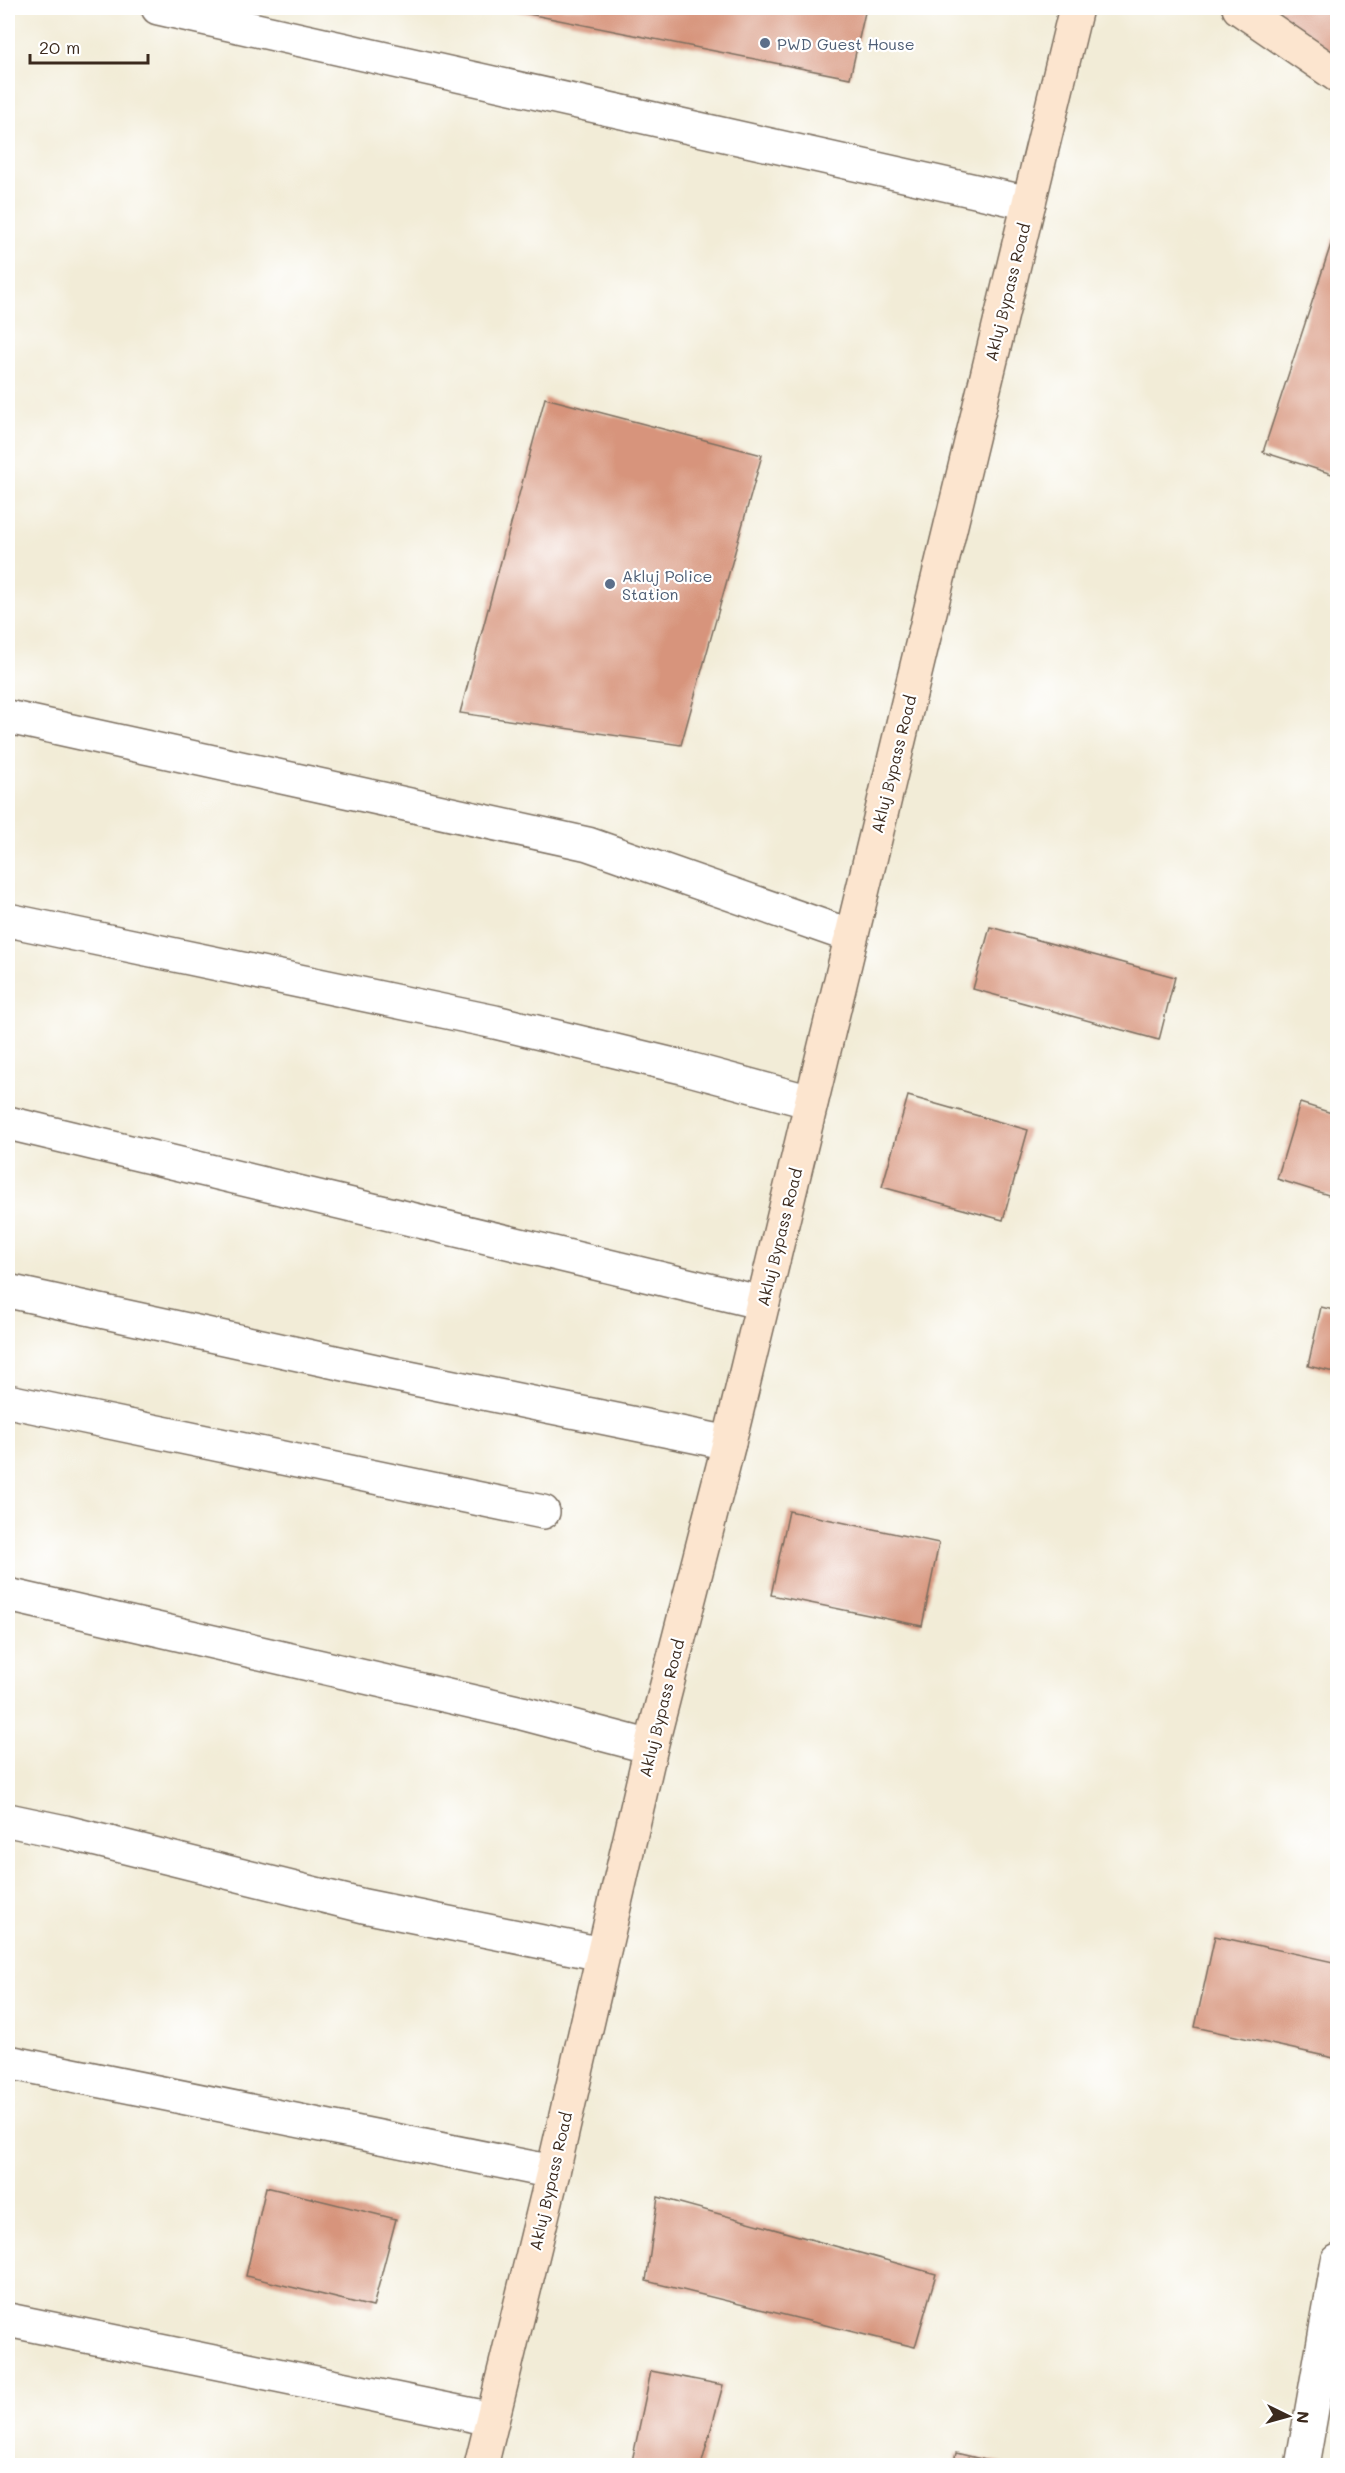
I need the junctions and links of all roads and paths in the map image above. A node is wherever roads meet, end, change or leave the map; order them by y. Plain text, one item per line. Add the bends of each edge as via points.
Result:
1 (158, 8) edge
2 (1076, 8) edge
3 (1239, 8) edge
4 (1338, 76) edge
5 (1029, 203) junction
6 (8, 717) edge
7 (8, 920) edge
8 (851, 936) junction
9 (811, 1102) junction
10 (8, 1123) edge
11 (8, 1291) edge
12 (763, 1303) junction
13 (8, 1401) edge
14 (729, 1443) junction
15 (543, 1512) dead end
16 (8, 1595) edge
17 (651, 1748) junction
18 (8, 1820) edge
19 (602, 1954) junction
20 (8, 2062) edge
21 (553, 2172) junction
22 (1338, 2261) edge
23 (8, 2320) edge
24 (492, 2419) junction
25 (482, 2466) edge
26 (1302, 2466) edge

1 - 5 street
2 - 5 main road, Akluj Bypass Road
3 - 4 main road
5 - 8 main road, Akluj Bypass Road
6 - 8 street via 588,844
7 - 9 street via 495,1022
8 - 9 main road, Akluj Bypass Road
9 - 12 main road, Akluj Bypass Road
10 - 12 street
11 - 14 street
12 - 14 main road, Akluj Bypass Road
13 - 15 street
14 - 17 main road, Akluj Bypass Road
16 - 17 street via 522,1713
17 - 19 main road, Akluj Bypass Road
18 - 19 street via 364,1906
19 - 21 main road, Akluj Bypass Road
20 - 21 street
21 - 24 main road, Akluj Bypass Road
22 - 26 street
23 - 24 street
24 - 25 main road, Akluj Bypass Road

